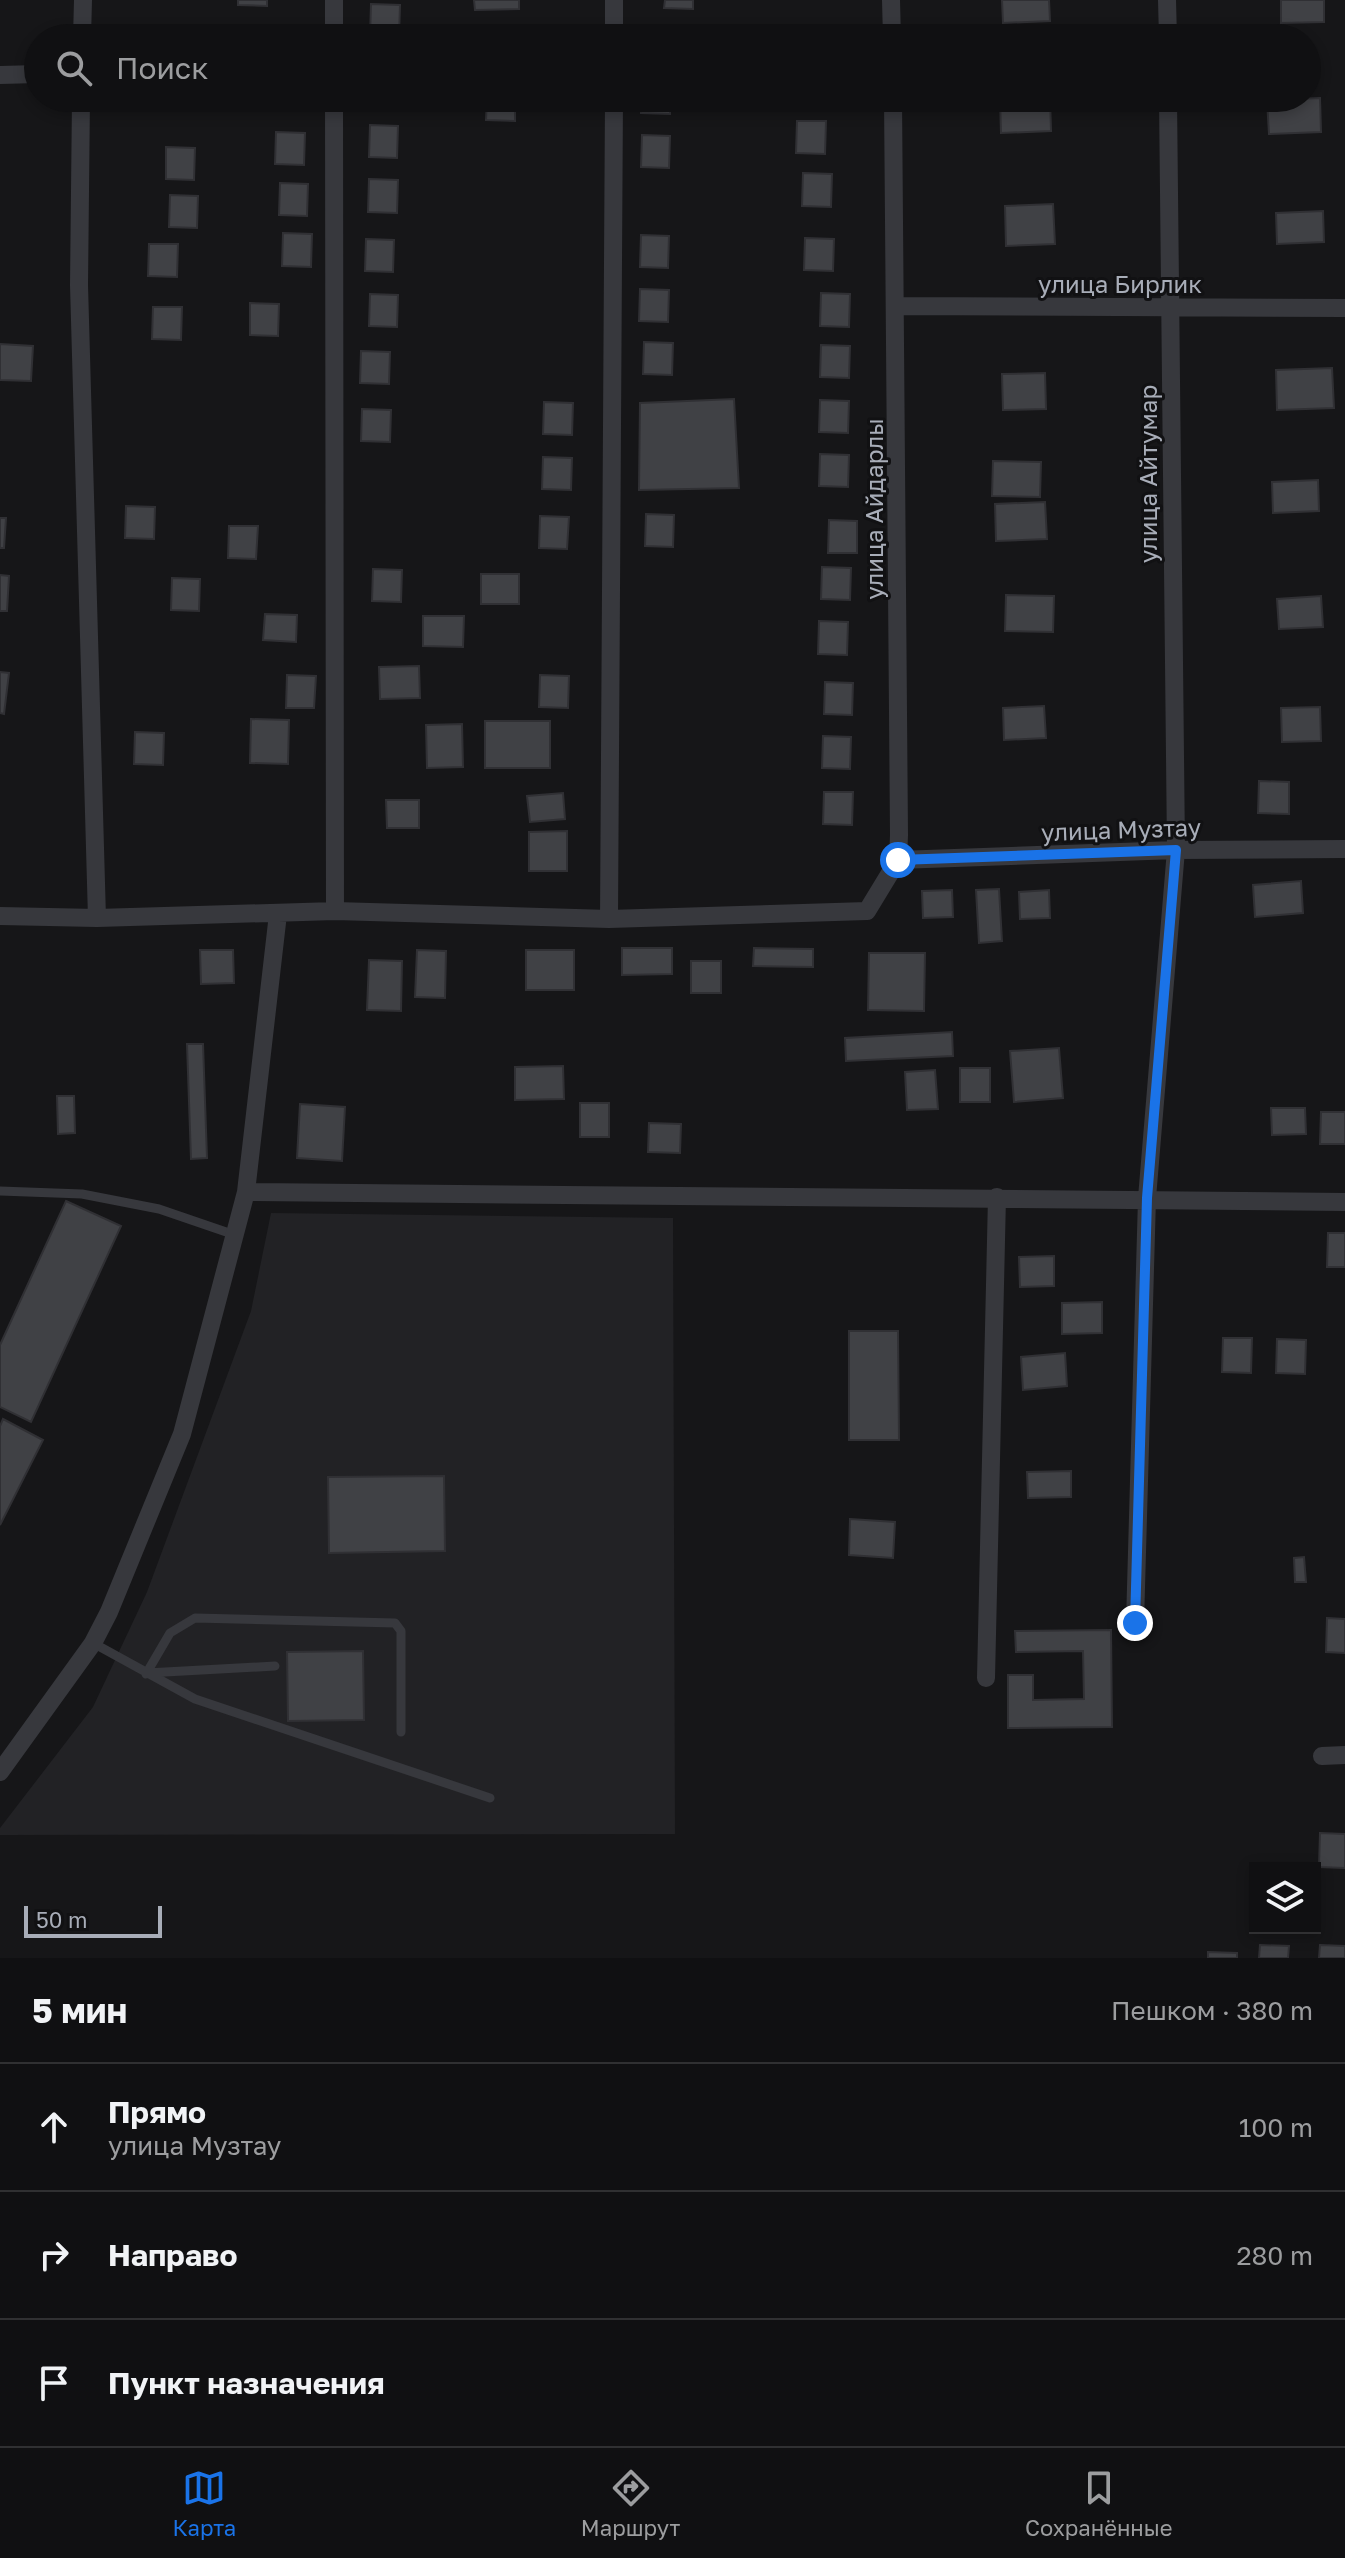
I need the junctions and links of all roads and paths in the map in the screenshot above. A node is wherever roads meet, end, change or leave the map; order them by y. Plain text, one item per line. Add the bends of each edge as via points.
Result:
1 (83, 0) edge
2 (334, 0) edge
3 (614, 0) edge
4 (891, 0) edge
5 (1167, 0) edge
6 (82, 24) edge
7 (334, 24) edge
8 (614, 24) edge
9 (892, 24) edge
10 (1168, 24) edge
11 (24, 74) edge
12 (0, 75) edge
13 (81, 112) edge
14 (334, 112) edge
15 (614, 112) edge
16 (893, 112) edge
17 (1168, 112) edge
18 (896, 306) junction
19 (1170, 307) junction
20 (1345, 308) edge
21 (1345, 849) edge
22 (1176, 850) junction
23 (898, 860) junction
24 (335, 911) junction
25 (278, 914) junction
26 (0, 916) edge
27 (97, 918) junction
28 (609, 919) junction
29 (0, 1191) edge
30 (246, 1192) junction
31 (997, 1197) junction
32 (1147, 1198) junction
33 (1345, 1202) edge
34 (236, 1235) junction
35 (1135, 1623) dead end
36 (93, 1643) junction
37 (275, 1666) dead end
38 (146, 1674) junction
39 (986, 1678) dead end
40 (401, 1732) dead end
41 (1345, 1755) edge
42 (1322, 1756) dead end
43 (0, 1772) edge
44 (490, 1798) dead end

1 - 6 street
2 - 7 street
3 - 8 street
4 - 9 street
5 - 10 street
11 - 12 street
13 - 27 street via 79,285
14 - 24 street
15 - 28 street
16 - 18 street, улица Айдарлы
17 - 19 street, улица Айтумар
18 - 19 street, улица Бирлик
18 - 23 street, улица Айдарлы
19 - 20 street, улица Бирлик
19 - 22 street, улица Айтумар
21 - 22 street, улица Музтау
22 - 23 street, улица Музтау
22 - 32 street, улица Айтумар
23 - 28 street via 867,911
24 - 25 street
24 - 28 street
25 - 27 street
25 - 30 street
26 - 27 street
29 - 34 lane via 82,1194 159,1209
30 - 31 street
30 - 34 street
31 - 32 street
31 - 39 street
32 - 33 street
32 - 35 street, улица Айтумар
34 - 36 street via 182,1434
36 - 38 lane
36 - 43 street
37 - 38 lane
38 - 40 lane via 170,1633 195,1618 395,1623 401,1631
38 - 44 lane via 195,1699
41 - 42 street

